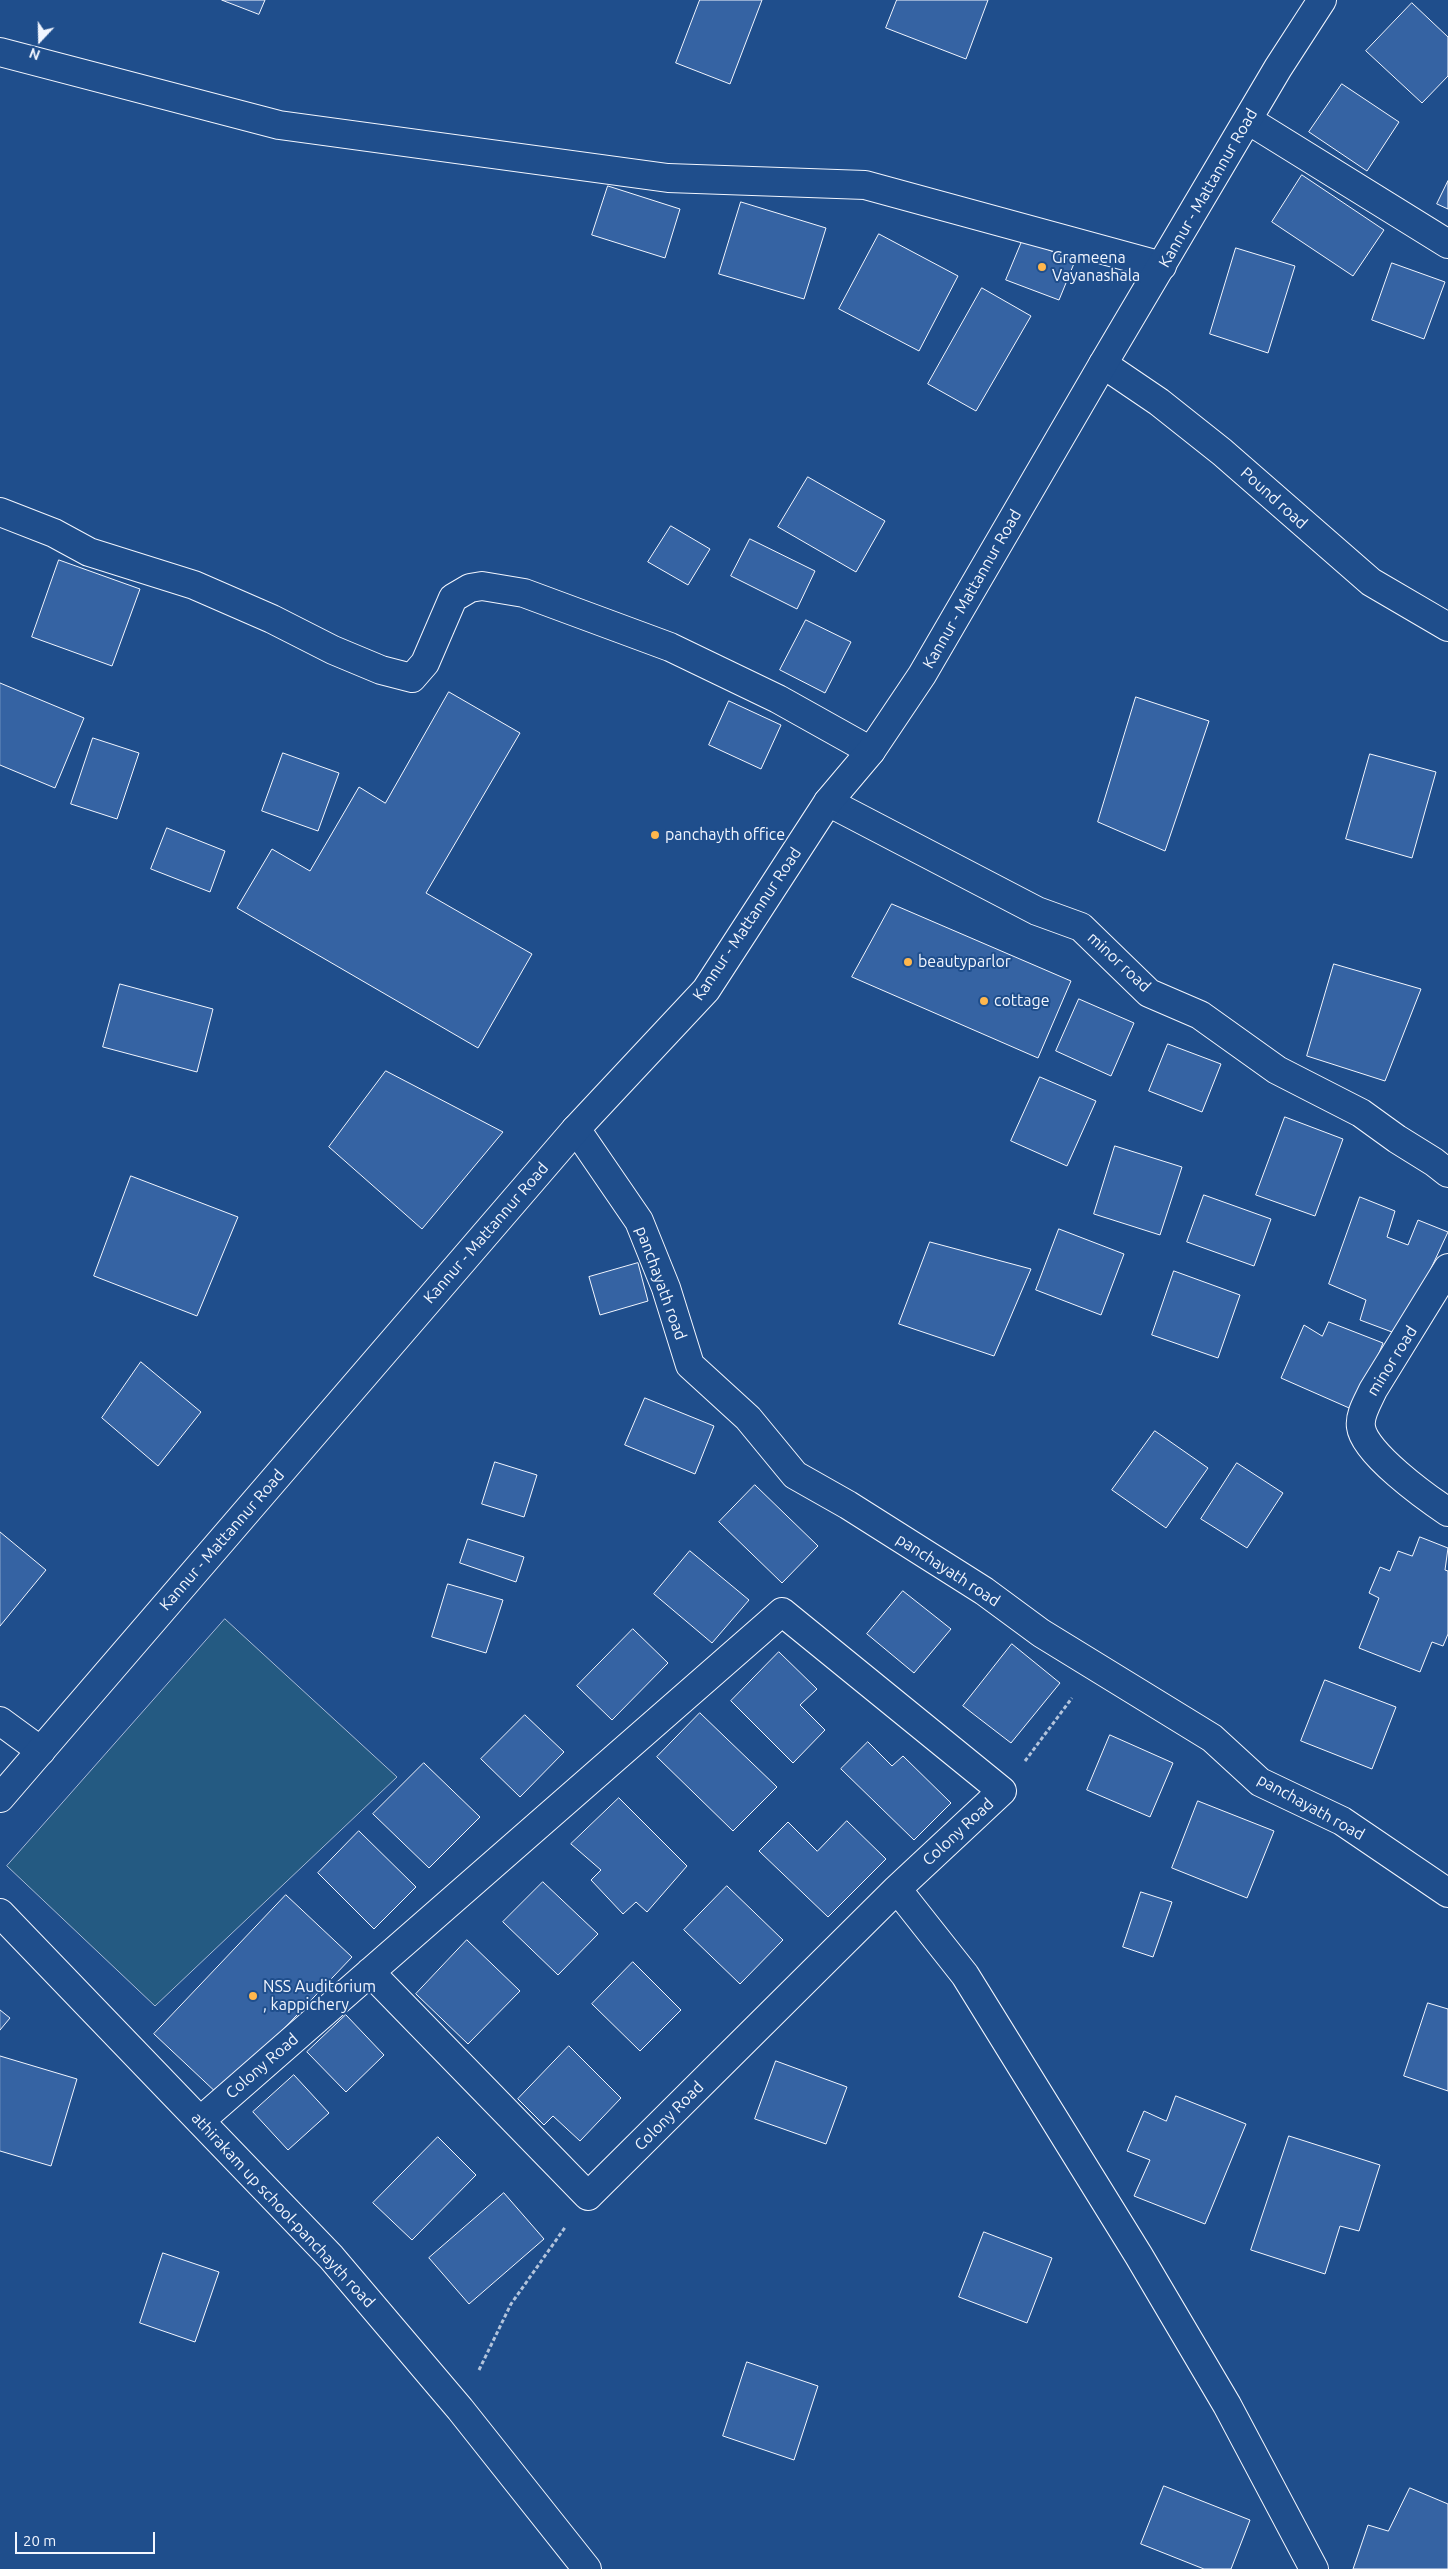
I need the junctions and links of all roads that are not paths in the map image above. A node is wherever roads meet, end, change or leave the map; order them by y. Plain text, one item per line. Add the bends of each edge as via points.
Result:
1 (1322, 0) edge
2 (0, 52) edge
3 (1248, 120) junction
4 (1448, 244) edge
5 (1162, 266) junction
6 (1103, 364) junction
7 (0, 512) edge
8 (1448, 627) edge
9 (871, 751) junction
10 (828, 802) junction
11 (576, 1128) junction
12 (1448, 1173) edge
13 (1448, 1268) edge
14 (1448, 1512) edge
15 (0, 1721) edge
16 (41, 1751) junction
17 (0, 1798) edge
18 (897, 1889) junction
19 (1448, 1893) edge
20 (0, 1913) edge
21 (370, 1972) junction
22 (200, 2121) junction
23 (587, 2569) edge
24 (1314, 2569) edge

1 - 3 street, Kannur - Mattannur Road
2 - 5 street via 280,126 668,178 865,185
3 - 4 street
3 - 5 street, Kannur - Mattannur Road
5 - 6 street, Kannur - Mattannur Road
6 - 8 street, Pound road via 1159,402 1222,452 1371,582
6 - 9 street, Kannur - Mattannur Road via 922,675
7 - 9 street via 54,533 89,552 194,585 272,618 334,650 381,670 412,678 425,663 453,598 470,588 482,586 524,593 670,647 778,699
9 - 10 street, Kannur - Mattannur Road
10 - 11 street, Kannur - Mattannur Road via 706,990
10 - 12 street, minor road via 1037,911 1081,926 1149,993 1200,1015 1277,1070 1361,1113
11 - 16 street, Kannur - Mattannur Road
11 - 19 street, panchayath road via 639,1221 666,1288 690,1365 748,1418 795,1475 848,1505 1212,1738 1260,1782 1342,1821
13 - 14 street, minor road via 1372,1390 1364,1408 1361,1427 1372,1448 1417,1492
15 - 16 street
16 - 17 street, Kannur - Mattannur Road
18 - 21 street, Colony Road via 588,2196
18 - 21 street, Colony Road via 1002,1791 782,1612
18 - 24 street via 965,1975 1134,2248 1227,2405
20 - 22 street, athirakam up school-panchayth road
21 - 22 street, Colony Road
22 - 23 street, athirakam up school-panchayth road via 331,2257 460,2408

